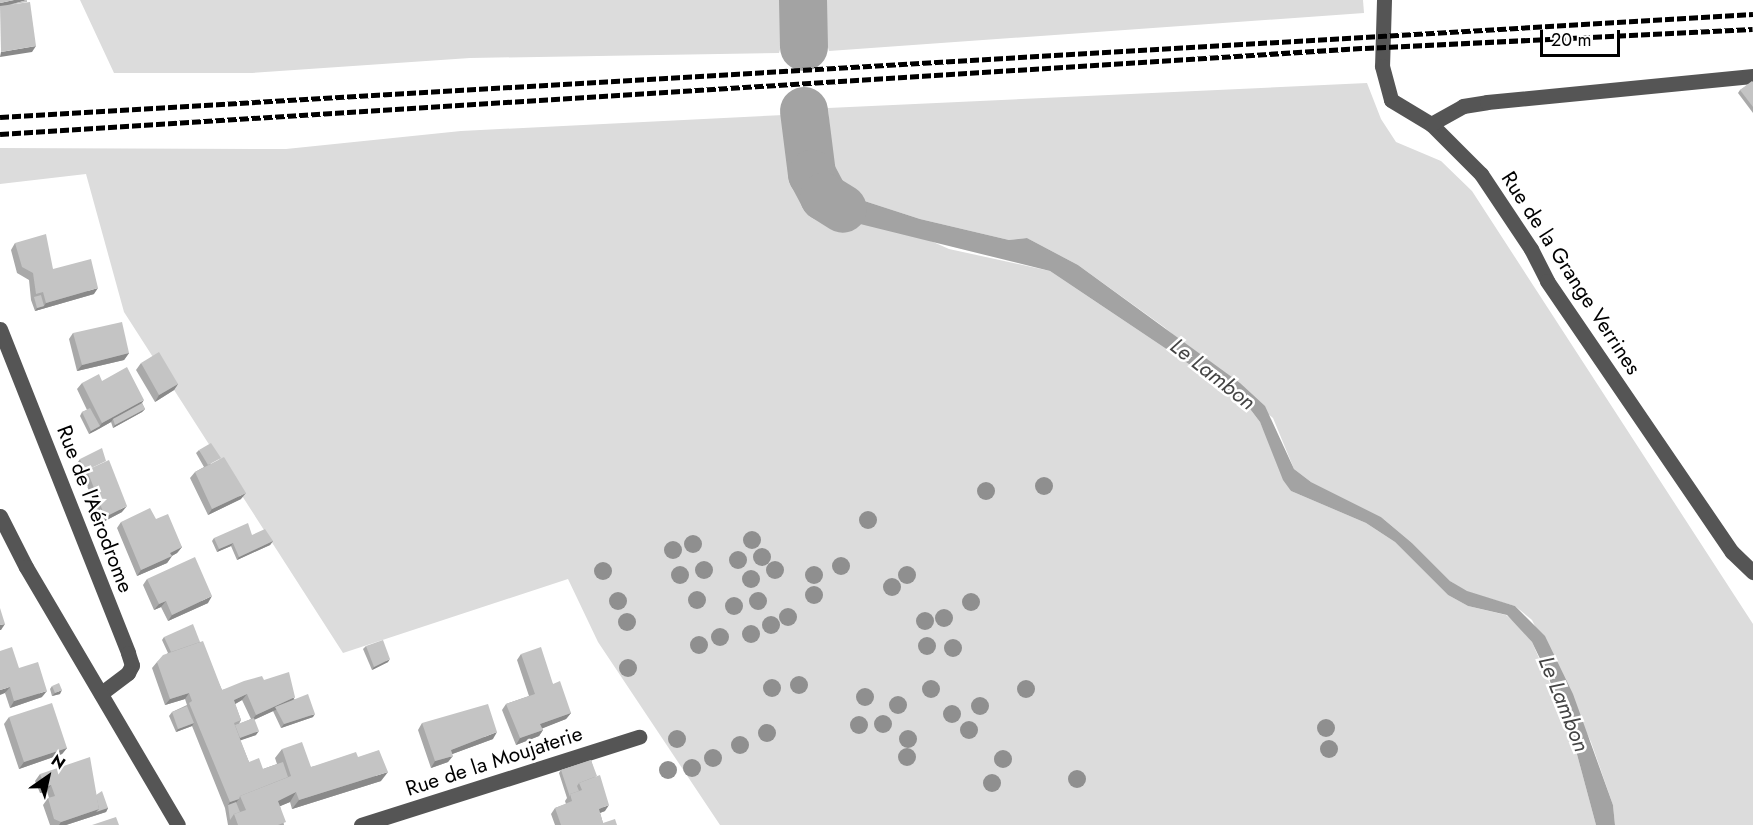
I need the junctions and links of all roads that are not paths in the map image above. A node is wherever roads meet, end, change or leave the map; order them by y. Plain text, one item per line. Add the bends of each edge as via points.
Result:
1 (1384, 0) edge
2 (1753, 76) edge
3 (1431, 124) junction
4 (0, 329) edge
5 (0, 516) edge
6 (1753, 572) edge
7 (101, 693) junction
8 (639, 737) dead end
9 (178, 825) edge
10 (362, 825) edge

1 - 3 street, Rue de la Grange Verrines via 1381,21 1386,89 1401,109
2 - 3 street via 1487,102 1463,106
3 - 6 street, Rue de la Grange Verrines via 1494,192 1547,281 1732,552
4 - 7 street, Rue de l'Aérodrome via 129,652 129,673
5 - 7 street
7 - 9 street
8 - 10 street, Rue de la Moujaterie

